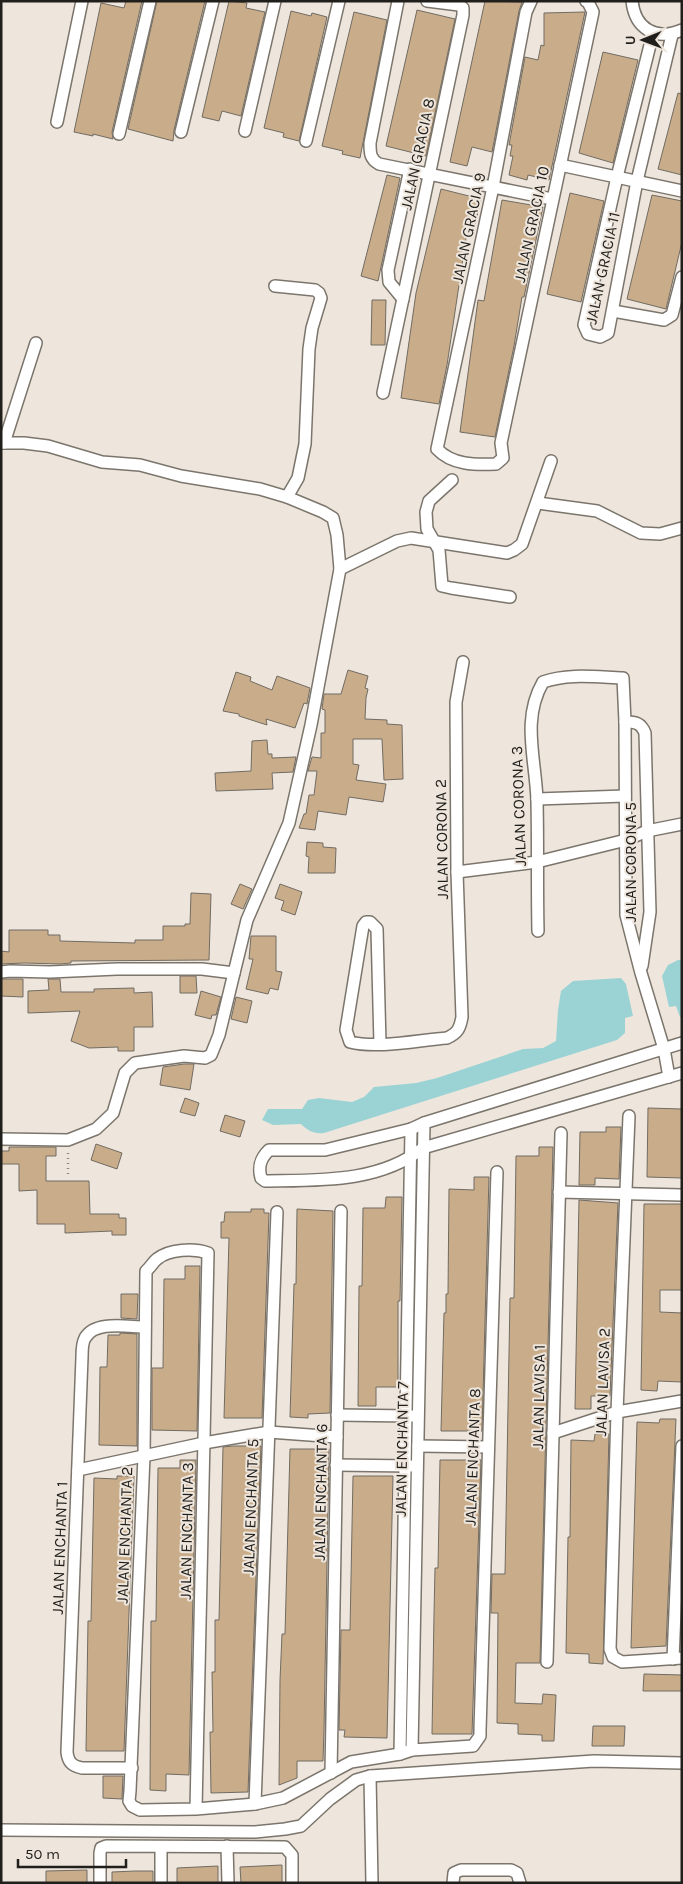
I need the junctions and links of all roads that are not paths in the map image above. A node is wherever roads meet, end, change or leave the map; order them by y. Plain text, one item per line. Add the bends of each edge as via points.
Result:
1 (82, 1) edge
2 (150, 1) edge
3 (213, 1) edge
4 (275, 1) edge
5 (339, 1) edge
6 (398, 1) edge
7 (427, 1) edge
8 (586, 1) edge
9 (632, 1) edge
10 (529, 7) edge
11 (677, 32) edge
12 (653, 33) junction
13 (57, 122) dead end
14 (245, 131) dead end
15 (181, 132) dead end
16 (119, 134) dead end
17 (306, 141) dead end
18 (560, 165) junction
19 (410, 169) junction
20 (430, 173) junction
21 (617, 177) junction
22 (637, 182) junction
23 (493, 187) junction
24 (682, 191) edge
25 (552, 199) junction
26 (682, 276) edge
27 (275, 286) dead end
28 (403, 299) junction
29 (613, 311) junction
30 (36, 343) dead end
31 (383, 393) dead end
32 (3, 443) edge
33 (438, 449) joint
34 (551, 461) dead end
35 (452, 480) dead end
36 (287, 497) junction
37 (538, 503) junction
38 (682, 528) edge
39 (434, 542) junction
40 (340, 569) junction
41 (510, 597) dead end
42 (463, 662) dead end
43 (543, 682) joint
44 (626, 722) junction
45 (625, 796) junction
46 (537, 799) junction
47 (682, 824) edge
48 (647, 831) junction
49 (626, 840) junction
50 (537, 862) junction
51 (457, 872) junction
52 (538, 931) dead end
53 (1, 972) edge
54 (234, 973) junction
55 (641, 973) junction
56 (682, 1043) edge
57 (380, 1044) junction
58 (664, 1048) junction
59 (682, 1073) edge
60 (669, 1077) junction
61 (629, 1116) dead end
62 (424, 1123) junction
63 (412, 1129) junction
64 (560, 1133) dead end
65 (1, 1139) edge
66 (423, 1148) junction
67 (411, 1158) junction
68 (497, 1172) dead end
69 (559, 1192) junction
70 (625, 1194) junction
71 (682, 1195) edge
72 (341, 1211) dead end
73 (277, 1212) dead end
74 (208, 1254) joint
75 (145, 1327) junction
76 (682, 1401) edge
77 (617, 1412) junction
78 (337, 1415) junction
79 (406, 1416) junction
80 (418, 1416) junction
81 (269, 1432) junction
82 (553, 1432) junction
83 (337, 1437) junction
84 (204, 1443) junction
85 (418, 1446) junction
86 (682, 1446) edge
87 (488, 1448) junction
88 (144, 1456) junction
89 (336, 1465) junction
90 (405, 1466) junction
91 (417, 1467) junction
92 (78, 1470) junction
93 (678, 1658) edge
94 (547, 1662) dead end
95 (412, 1750) junction
96 (400, 1754) junction
97 (682, 1763) edge
98 (132, 1768) junction
99 (331, 1773) junction
100 (370, 1776) junction
101 (256, 1804) junction
102 (196, 1809) junction
103 (1, 1830) edge
104 (227, 1846) junction
105 (161, 1847) junction
106 (100, 1883) edge
107 (161, 1883) edge
108 (228, 1883) edge
109 (292, 1883) edge
110 (372, 1883) edge
111 (453, 1883) edge
112 (520, 1883) edge

1 - 13 street
2 - 16 street
3 - 15 street
4 - 14 street
5 - 17 street
6 - 19 street via 370,154 379,164
7 - 20 street, JALAN GRACIA 8 via 463,8
8 - 18 street, JALAN GRACIA 10 via 593,12
9 - 12 street via 633,12 641,25
10 - 23 street, JALAN GRACIA 9
11 - 12 street
11 - 22 street, JALAN GRACIA 11
12 - 21 street, JALAN GRACIA 11
18 - 21 street
18 - 25 street, JALAN GRACIA 10
19 - 20 street
19 - 28 street, JALAN GRACIA 8 via 388,270 389,282
20 - 23 street
20 - 28 street, JALAN GRACIA 8
21 - 22 street
21 - 29 street, JALAN GRACIA 11 via 584,325 588,334 600,337 608,333
22 - 24 street
22 - 29 street, JALAN GRACIA 11
23 - 25 street
23 - 33 street, JALAN GRACIA 9
25 - 33 street, JALAN GRACIA 10 via 501,443 503,458 496,464 454,461 444,457
26 - 29 street via 672,315 664,320
27 - 36 street via 315,290 321,298 309,349 303,456 298,478
28 - 31 street, JALAN GRACIA 8
30 - 32 street
32 - 36 street via 48,446 102,462 140,466
34 - 37 street
35 - 39 street via 429,501 427,529
36 - 40 street via 333,518
37 - 38 street via 597,511 642,533 660,534
37 - 39 street via 522,544 507,553
39 - 40 street via 403,539
39 - 41 street via 439,550 442,586
40 - 54 street via 290,823 247,920
42 - 51 street, JALAN CORONA 2 via 456,702
43 - 44 street, JALAN CORONA 5 via 582,676 623,678
43 - 46 street, JALAN CORONA 3 via 530,720
44 - 45 street, JALAN CORONA 5
44 - 48 street, JALAN CORONA 5 via 636,722 645,733
45 - 46 street
45 - 49 street, JALAN CORONA 5
46 - 50 street, JALAN CORONA 3
47 - 48 street
48 - 49 street
48 - 55 street, JALAN CORONA 5 via 650,912
49 - 50 street
49 - 55 street, JALAN CORONA 5 via 626,915
50 - 51 street
50 - 52 street, JALAN CORONA 3
51 - 57 street, JALAN CORONA 2 via 460,1029 446,1038
53 - 54 street via 202,969
54 - 65 street via 211,1055 135,1062 125,1073 113,1113 96,1129 68,1140
55 - 58 street
56 - 58 street
57 - 57 street via 350,1042 346,1030 366,922 376,929
58 - 60 street
58 - 62 street
59 - 60 street
60 - 66 street
61 - 70 street, JALAN LAVISA 2
62 - 63 street
62 - 66 street, JALAN ENCHANTA 7
63 - 67 street, JALAN ENCHANTA 7
63 - 67 street via 325,1150 269,1150 262,1156 259,1170 265,1181 325,1180 368,1174
64 - 69 street, JALAN LAVISA 1
66 - 67 street
66 - 80 street, JALAN ENCHANTA 7
67 - 79 street, JALAN ENCHANTA 7
68 - 87 street, JALAN ENCHANTA 8
69 - 70 street
69 - 82 street, JALAN LAVISA 1
70 - 71 street
70 - 77 street, JALAN LAVISA 2
72 - 78 street, JALAN ENCHANTA 6
73 - 81 street, JALAN ENCHANTA 5
74 - 75 street, JALAN ENCHANTA 2 via 175,1251 157,1258 146,1272
74 - 84 street, JALAN ENCHANTA 3
75 - 88 street, JALAN ENCHANTA 2
75 - 92 street, JALAN ENCHANTA 1 via 108,1326 94,1329 84,1339
76 - 77 street
77 - 82 street
77 - 93 street, JALAN LAVISA 2 via 610,1650 613,1657 622,1662
78 - 79 street
78 - 83 street, JALAN ENCHANTA 6
79 - 80 street
79 - 90 street, JALAN ENCHANTA 7
80 - 85 street, JALAN ENCHANTA 7
81 - 83 street
81 - 84 street
81 - 101 street, JALAN ENCHANTA 5
82 - 94 street, JALAN LAVISA 1
83 - 89 street, JALAN ENCHANTA 6
84 - 88 street
84 - 102 street, JALAN ENCHANTA 3
85 - 87 street
85 - 91 street, JALAN ENCHANTA 7
86 - 93 street
87 - 95 street, JALAN ENCHANTA 8 via 480,1730 473,1746
88 - 92 street
88 - 98 street, JALAN ENCHANTA 2
89 - 90 street
89 - 99 street, JALAN ENCHANTA 6
90 - 91 street
90 - 96 street, JALAN ENCHANTA 7
91 - 95 street, JALAN ENCHANTA 7
92 - 98 street, JALAN ENCHANTA 1 via 68,1759 82,1768
95 - 96 street
96 - 99 street via 351,1762
97 - 100 street via 594,1761
98 - 102 street, JALAN ENCHANTA 2 via 132,1806 140,1810
99 - 101 street via 283,1798
100 - 103 street via 356,1780 301,1826 285,1829 255,1832
100 - 110 street
101 - 102 street
104 - 105 street
104 - 108 street
104 - 109 street via 285,1847 292,1855
105 - 106 street via 101,1848
105 - 107 street
111 - 112 street via 454,1873 461,1870 511,1870 517,1873

